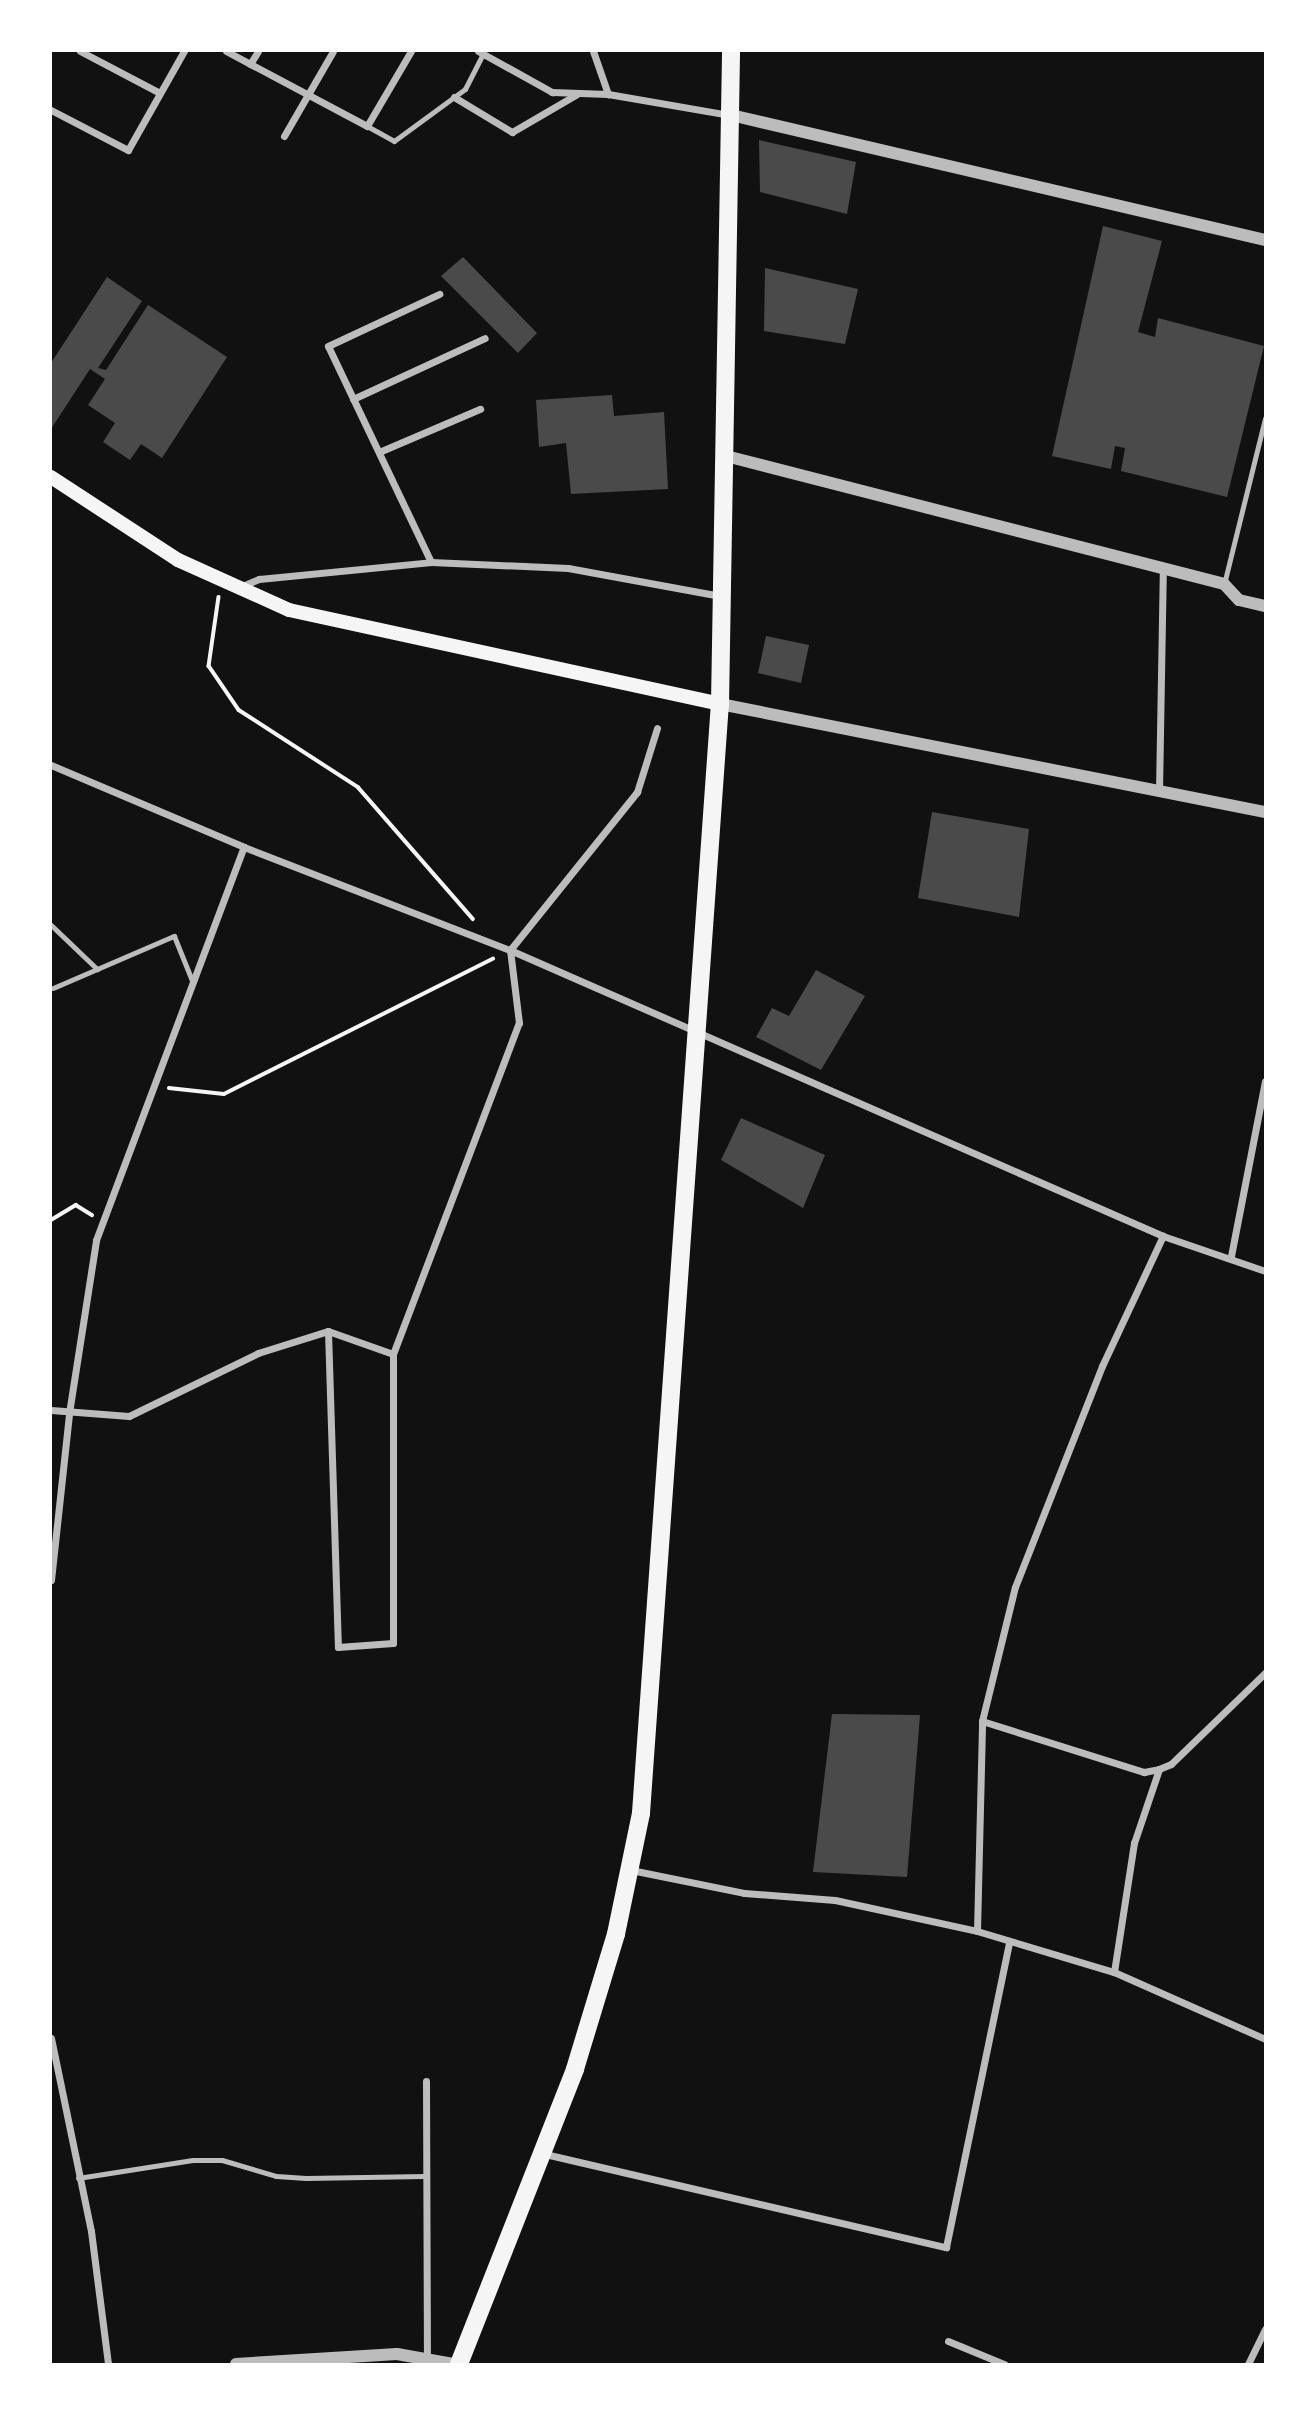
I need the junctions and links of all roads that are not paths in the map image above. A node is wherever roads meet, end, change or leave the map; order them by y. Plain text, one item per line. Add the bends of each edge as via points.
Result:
1 (80, 51) edge
2 (184, 51) edge
3 (226, 51) edge
4 (258, 51) edge
5 (333, 51) edge
6 (411, 51) edge
7 (593, 51) edge
8 (731, 51) edge
9 (481, 52) edge
10 (250, 64) junction
11 (160, 93) junction
12 (578, 93) junction
13 (608, 94) junction
14 (309, 95) junction
15 (454, 97) junction
16 (51, 110) edge
17 (731, 115) junction
18 (367, 126) junction
19 (284, 136) dead end
20 (1265, 240) edge
21 (439, 294) dead end
22 (485, 338) dead end
23 (353, 399) junction
24 (480, 409) dead end
25 (1265, 418) edge
26 (379, 452) junction
27 (726, 456) junction
28 (51, 477) edge
29 (431, 562) junction
30 (1163, 569) junction
31 (1224, 584) junction
32 (236, 589) junction
33 (723, 597) junction
34 (1265, 606) edge
35 (720, 704) junction
36 (657, 728) dead end
37 (51, 765) edge
38 (1159, 791) junction
39 (1265, 811) edge
40 (244, 847) junction
41 (51, 925) edge
42 (510, 950) junction
43 (97, 969) junction
44 (193, 983) junction
45 (53, 988) dead end
46 (696, 1034) junction
47 (1265, 1081) edge
48 (1163, 1236) junction
49 (1231, 1256) junction
50 (1265, 1270) edge
51 (328, 1331) junction
52 (393, 1354) junction
53 (51, 1410) edge
54 (69, 1413) junction
55 (51, 1580) edge
56 (1265, 1673) edge
57 (982, 1721) junction
58 (1159, 1769) junction
59 (631, 1870) junction
60 (977, 1931) junction
61 (1009, 1944) junction
62 (1114, 1972) junction
63 (51, 2038) edge
64 (1265, 2039) edge
65 (426, 2081) dead end
66 (545, 2154) junction
67 (424, 2176) junction
68 (78, 2178) junction
69 (1265, 2329) edge
70 (948, 2341) dead end
71 (427, 2356) junction
72 (108, 2364) edge
73 (236, 2364) edge
74 (453, 2364) edge
75 (459, 2364) edge
76 (1004, 2364) edge
77 (1248, 2364) edge

1 - 11 street
2 - 11 street
3 - 10 street
4 - 10 street
5 - 14 street
6 - 18 street
7 - 13 street
8 - 17 main road
9 - 12 street via 552,92
9 - 15 lane via 465,89
10 - 14 street
11 - 16 street via 128,150
12 - 13 street
12 - 15 street via 512,132
13 - 17 street
14 - 18 street
14 - 19 street
15 - 18 lane via 394,141
17 - 20 street
17 - 27 main road
21 - 23 street via 328,346
22 - 23 street
23 - 26 street
24 - 26 street
25 - 31 lane
26 - 29 street
27 - 30 street
27 - 33 main road
28 - 32 main road via 133,534
29 - 32 street via 259,579
29 - 33 street via 568,568
30 - 31 street
30 - 38 street
31 - 34 street via 1239,600
32 - 35 main road via 350,626
33 - 35 main road
35 - 38 street
35 - 46 main road
36 - 42 street via 637,792
37 - 40 street
38 - 39 street
40 - 42 street
40 - 44 street
41 - 43 lane
42 - 46 street
42 - 52 street via 519,1023
43 - 44 lane via 173,936
43 - 45 lane
44 - 54 street via 96,1240
46 - 48 street
46 - 59 main road via 644,1791
47 - 49 street
48 - 49 street
48 - 57 street via 1102,1366 1015,1587
49 - 50 street
51 - 52 street
51 - 52 street via 338,1647 393,1643
51 - 54 street via 258,1353 129,1416
53 - 54 street
54 - 55 street
56 - 58 street via 1171,1764
57 - 58 street via 1144,1772
57 - 60 street
58 - 62 street via 1134,1843
59 - 60 street via 744,1893 835,1900
59 - 66 main road via 598,1999
60 - 61 street
61 - 62 street
61 - 66 street via 946,2247
62 - 64 street
63 - 68 street
65 - 67 street
66 - 75 main road
67 - 68 lane via 276,2176 222,2160 193,2160
67 - 71 street
68 - 72 street via 91,2231
69 - 77 street
70 - 76 street
71 - 73 street via 357,2355
71 - 74 street

